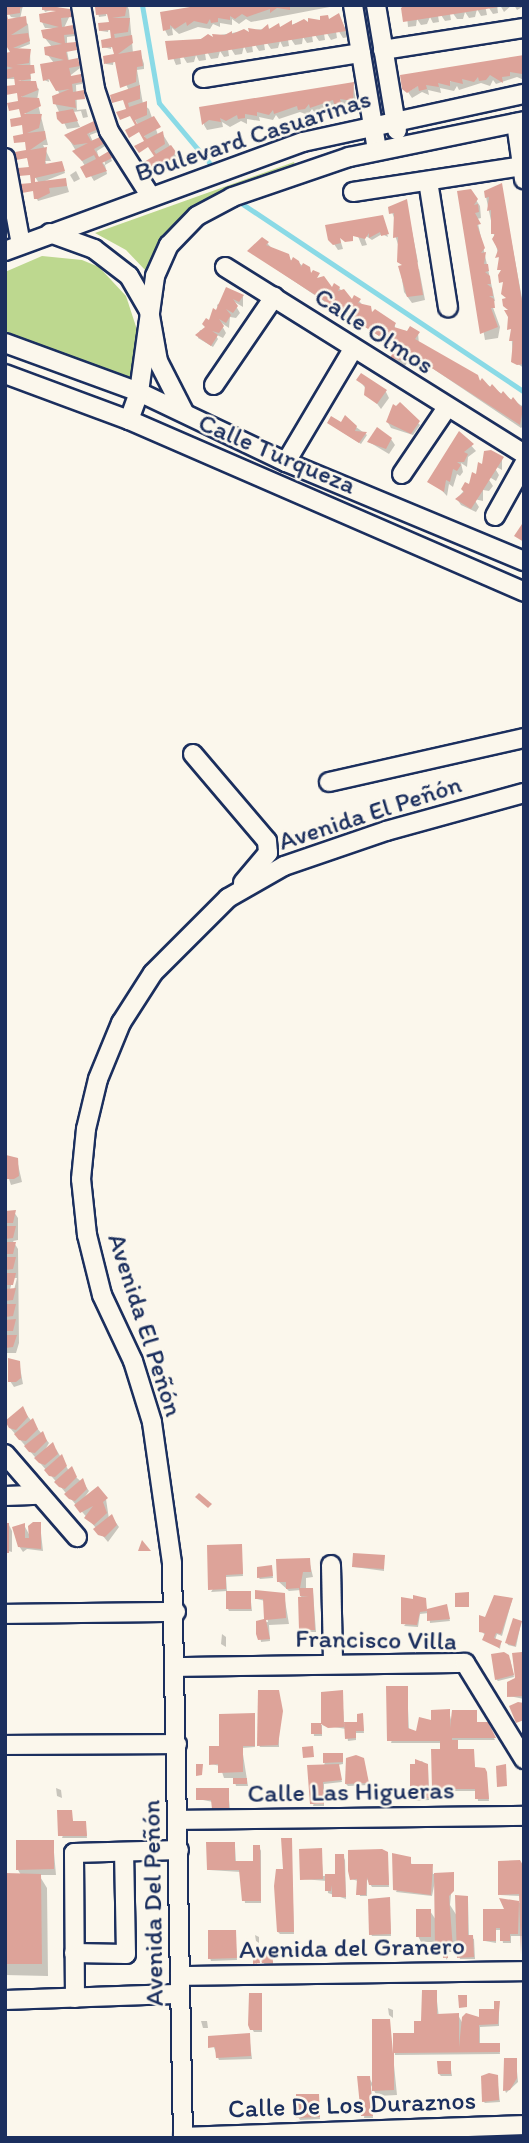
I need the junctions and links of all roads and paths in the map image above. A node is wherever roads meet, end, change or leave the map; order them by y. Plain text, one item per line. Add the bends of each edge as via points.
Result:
1 (82, 5) edge
2 (353, 5) edge
3 (376, 5) edge
4 (524, 28) edge
5 (383, 50) junction
6 (361, 53) junction
7 (203, 78) dead end
8 (524, 94) edge
9 (395, 119) junction
10 (520, 122) edge
11 (370, 124) junction
12 (303, 142) junction
13 (400, 144) junction
14 (377, 150) junction
15 (5, 158) edge
16 (312, 169) junction
17 (523, 172) edge
18 (428, 181) junction
19 (353, 192) dead end
20 (149, 195) junction
21 (50, 233) junction
22 (13, 247) edge
23 (225, 267) dead end
24 (274, 297) junction
25 (448, 307) dead end
26 (149, 310) junction
27 (5, 343) edge
28 (354, 349) junction
29 (5, 374) edge
30 (214, 385) dead end
31 (139, 392) junction
32 (446, 409) junction
33 (184, 412) junction
34 (129, 420) junction
35 (524, 454) edge
36 (286, 462) junction
37 (524, 464) edge
38 (402, 474) dead end
39 (495, 516) dead end
40 (524, 561) edge
41 (524, 592) edge
42 (524, 737) edge
43 (193, 754) dead end
44 (329, 782) dead end
45 (524, 793) edge
46 (229, 898) junction
47 (5, 1454) edge
48 (39, 1495) junction
49 (5, 1496) edge
50 (77, 1537) dead end
51 (331, 1565) dead end
52 (176, 1612) junction
53 (5, 1614) edge
54 (333, 1663) junction
55 (177, 1667) junction
56 (177, 1744) junction
57 (5, 1745) edge
58 (524, 1759) edge
59 (524, 1816) edge
60 (178, 1820) junction
61 (178, 1850) junction
62 (124, 1853) junction
63 (74, 1953) junction
64 (524, 1971) edge
65 (180, 1985) junction
66 (75, 1998) junction
67 (5, 2000) edge
68 (524, 2125) edge
69 (183, 2137) edge

1 - 20 street via 95,89 109,131
2 - 6 street
3 - 5 street
4 - 5 street
5 - 9 street
6 - 7 street
6 - 11 street
8 - 9 street, Boulevard Casuarinas
9 - 11 street, Boulevard Casuarinas
9 - 13 street
10 - 13 street, Boulevard Casuarinas
10 - 17 street
11 - 12 street, Boulevard Casuarinas
11 - 14 street
12 - 16 street
12 - 20 street, Boulevard Casuarinas
13 - 14 street, Boulevard Casuarinas
14 - 16 street, Boulevard Casuarinas
15 - 22 street
16 - 26 street, Boulevard Casuarinas via 232,197 186,225 162,258
17 - 18 street
18 - 19 street
18 - 25 street
20 - 21 street, Boulevard Casuarinas
21 - 22 street, Boulevard Casuarinas
21 - 26 street via 108,257 129,276
23 - 24 street, Calle Olmos
24 - 28 street, Calle Olmos
24 - 30 street, Calle Olmos
26 - 31 street, Boulevard Casuarinas
26 - 33 street via 158,361
27 - 31 street, Calle Turqueza
28 - 32 street, Calle Olmos
28 - 36 street
29 - 34 street, Calle Turqueza
31 - 33 street, Calle Turqueza
31 - 34 street, Boulevard Casuarinas
32 - 35 street, Calle Olmos
32 - 38 street, Calle Olmos
33 - 36 street, Calle Turqueza
34 - 41 street, Calle Turqueza
36 - 40 street, Calle Turqueza
37 - 39 street
42 - 44 street
43 - 46 street via 267,841 268,853
45 - 46 street, Avenida El Peñón via 386,831 284,866
46 - 52 street, Avenida El Peñón via 153,973 121,1023 98,1079 81,1179 87,1235 102,1295 134,1362 152,1422
47 - 48 street
48 - 49 street
48 - 50 street
51 - 54 street
52 - 53 street
52 - 55 street, Avenida El Peñón
54 - 55 street, Francisco Villa
54 - 58 street, Francisco Villa via 465,1663
55 - 56 street, Avenida Del Peñón
56 - 57 street
56 - 60 street, Avenida Del Peñón
59 - 60 street, Calle Las Higueras
60 - 61 street, Avenida Del Peñón
61 - 62 street
61 - 65 street, Avenida Del Peñón
62 - 63 street via 74,1853
62 - 63 street via 126,1954
63 - 66 street
64 - 65 street, Avenida del Granero
65 - 66 street, Avenida del Granero
65 - 69 street, Avenida Del Peñón
66 - 67 street, Avenida del Granero
68 - 69 street, Calle De Los Duraznos

